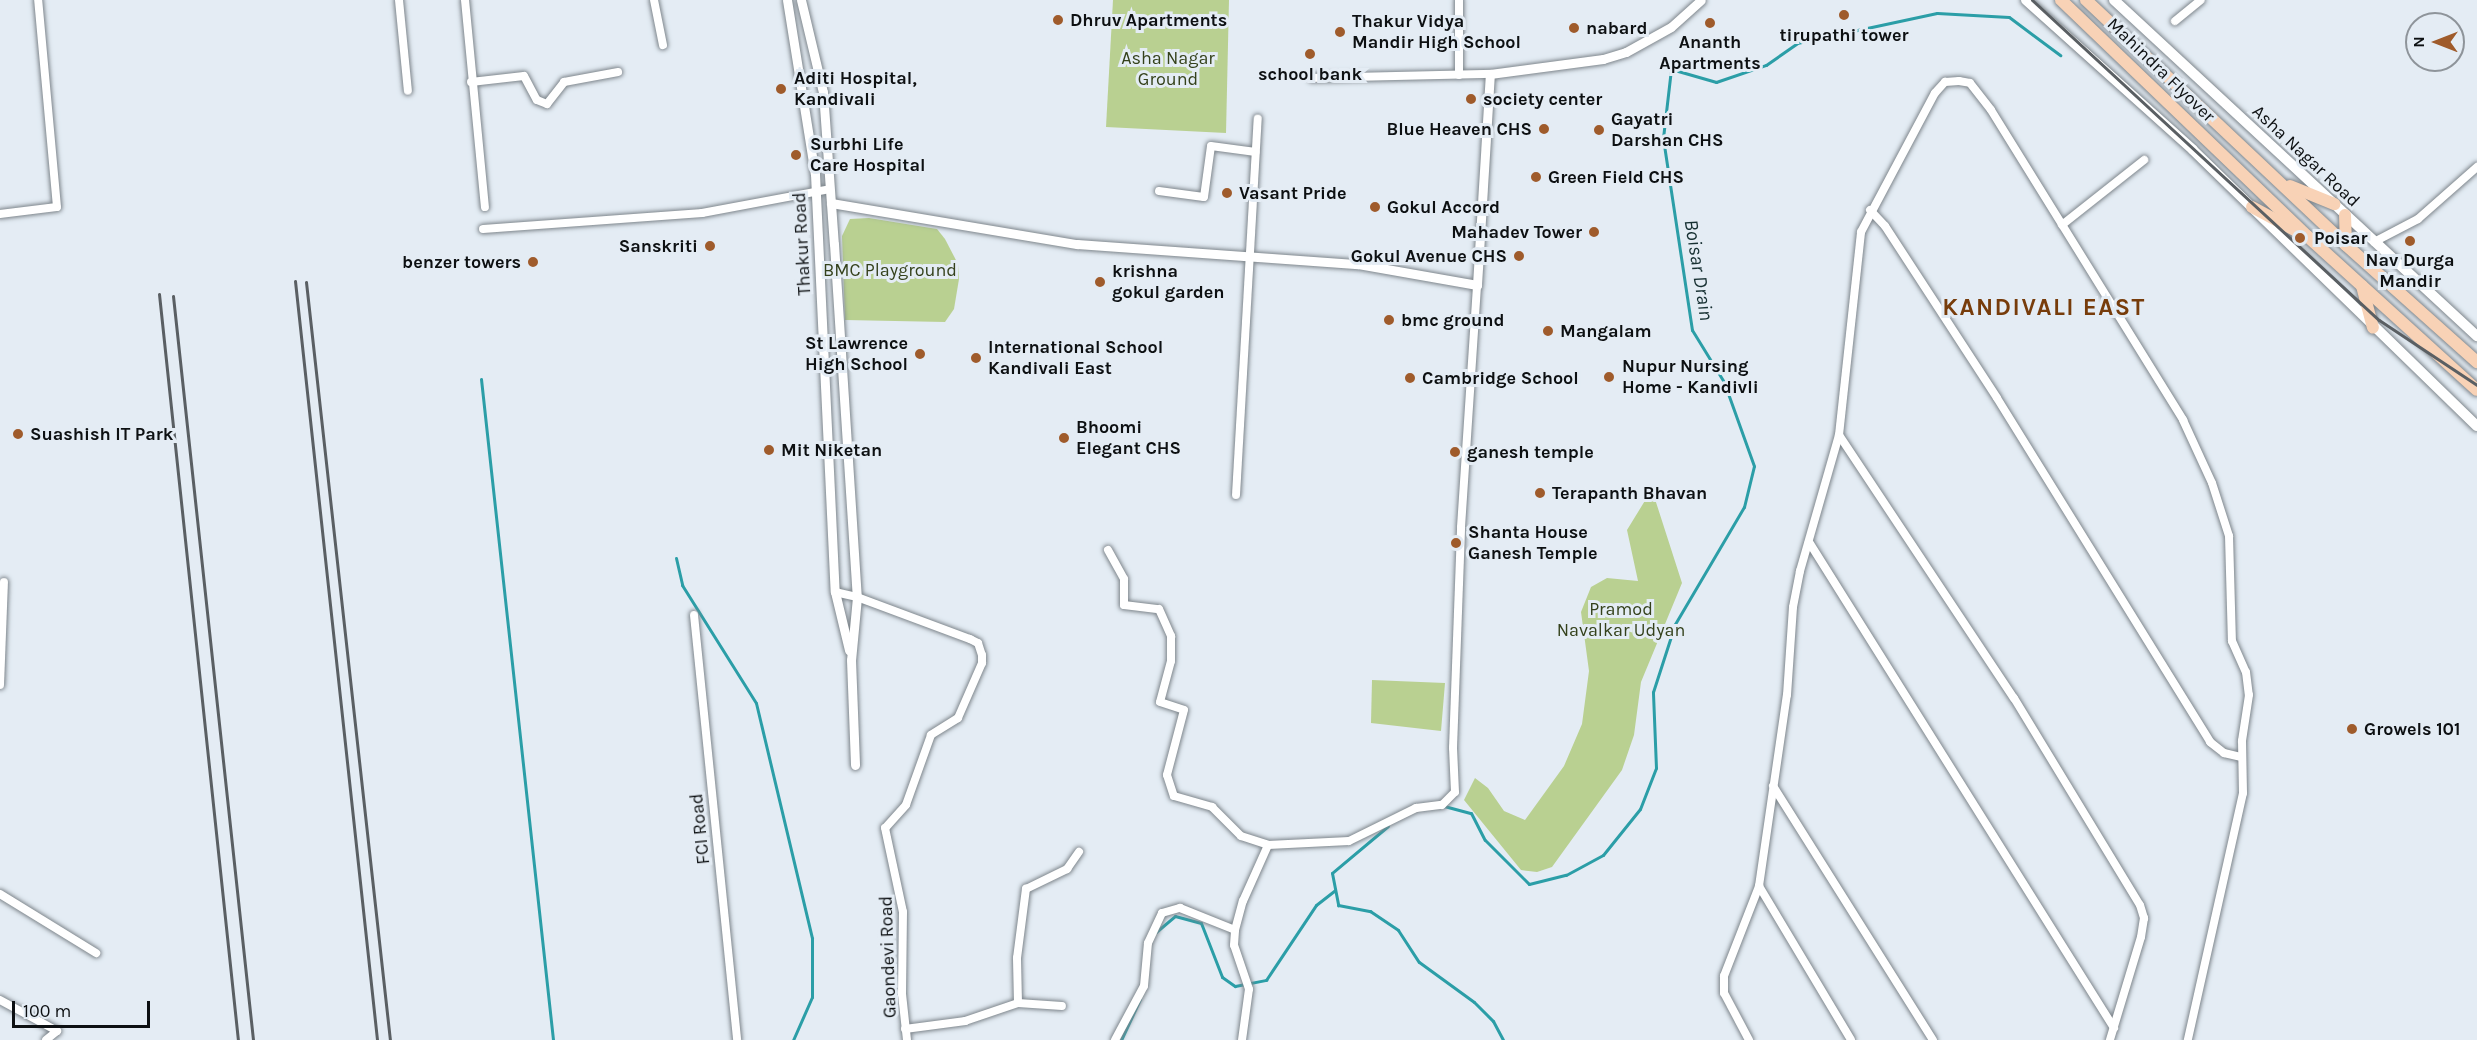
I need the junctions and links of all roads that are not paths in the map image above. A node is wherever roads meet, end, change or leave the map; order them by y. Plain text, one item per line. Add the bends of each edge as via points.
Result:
1 (38, 0) edge
2 (399, 0) edge
3 (465, 0) edge
4 (654, 0) edge
5 (787, 0) edge
6 (801, 0) edge
7 (1459, 0) edge
8 (1701, 0) edge
9 (2026, 0) edge
10 (2061, 0) edge
11 (2086, 0) edge
12 (2114, 0) edge
13 (2201, 0) edge
14 (2175, 21) dead end
15 (663, 45) dead end
16 (618, 72) dead end
17 (1490, 74) junction
18 (1459, 75) junction
19 (1312, 78) dead end
20 (471, 82) junction
21 (408, 91) dead end
22 (1258, 119) dead end
23 (1256, 152) junction
24 (2145, 160) dead end
25 (2477, 167) edge
26 (2275, 178) junction
27 (830, 189) junction
28 (1160, 191) dead end
29 (817, 193) junction
30 (831, 203) junction
31 (2334, 204) junction
32 (817, 205) junction
33 (485, 207) dead end
34 (2252, 207) junction
35 (1870, 210) junction
36 (0, 214) edge
37 (2345, 215) junction
38 (2062, 225) junction
39 (483, 229) dead end
40 (2307, 236) junction
41 (2374, 242) junction
42 (2346, 245) junction
43 (1251, 257) junction
44 (1477, 285) junction
45 (2362, 285) junction
46 (2373, 328) junction
47 (2477, 336) edge
48 (823, 344) junction
49 (840, 345) junction
50 (2477, 362) edge
51 (2477, 390) edge
52 (2477, 426) edge
53 (1839, 435) junction
54 (1236, 495) dead end
55 (1809, 542) junction
56 (1107, 550) dead end
57 (4, 582) dead end
58 (835, 592) junction
59 (857, 597) junction
60 (694, 615) dead end
61 (851, 660) junction
62 (0, 685) edge
63 (2242, 757) junction
64 (855, 765) dead end
65 (1773, 786) junction
66 (1268, 845) junction
67 (1079, 852) dead end
68 (1759, 886) junction
69 (0, 894) edge
70 (1235, 930) junction
71 (96, 953) dead end
72 (0, 1000) edge
73 (1018, 1003) junction
74 (1062, 1006) dead end
75 (2114, 1028) junction
76 (905, 1029) junction
77 (46, 1040) edge
78 (737, 1040) edge
79 (907, 1040) edge
80 (1115, 1040) edge
81 (1242, 1040) edge
82 (1749, 1040) edge
83 (1851, 1040) edge
84 (1934, 1040) edge
85 (2110, 1040) edge
86 (2188, 1040) edge

1 - 36 street via 57,207
2 - 21 street
3 - 20 street
4 - 15 street
5 - 29 street, Thakur Road via 809,118
6 - 27 street, Thakur Road via 823,92
7 - 18 street
8 - 17 street via 1671,27 1626,52 1603,59
9 - 34 main road
10 - 40 highway, Mahindra Flyover
11 - 26 highway, Mahindra Flyover
12 - 31 main road, Asha Nagar Road
13 - 14 street
16 - 20 street via 564,82 547,104 537,100 524,76
17 - 18 street
17 - 44 street
18 - 19 street
20 - 33 street
22 - 23 street
23 - 28 street via 1210,146 1204,197
23 - 43 street
24 - 38 street
25 - 41 street via 2418,219
26 - 31 highway via 2312,198
26 - 42 highway
27 - 29 street
27 - 30 street, Thakur Road
29 - 32 street, Thakur Road
29 - 39 street via 694,214
30 - 32 street
30 - 43 street via 1077,244
30 - 49 street, Thakur Road
31 - 37 main road, Asha Nagar Road
32 - 48 street, Thakur Road
34 - 40 highway
34 - 46 main road
35 - 38 street via 1935,93 1945,82 1959,81 1970,83 1990,110
35 - 53 street via 1861,232
35 - 63 street via 1885,226 1997,398 2210,742 2224,753
37 - 41 main road, Asha Nagar Road
37 - 42 highway
38 - 63 street via 2183,420 2212,483 2229,536 2232,641 2246,672 2249,695
40 - 45 highway
41 - 47 main road, Asha Nagar Road
42 - 50 highway
43 - 44 street via 1358,264
43 - 54 street
44 - 66 street via 1461,527 1455,792 1442,805 1416,808 1349,841
45 - 46 highway
45 - 51 highway
46 - 52 main road
48 - 49 street
48 - 58 street, Thakur Road
49 - 59 street, Thakur Road
53 - 55 street
53 - 75 street via 2014,698 2140,905 2145,918 2141,937
55 - 65 street via 1793,607 1787,695
55 - 75 street
56 - 66 street via 1124,579 1124,605 1159,609 1171,636 1171,661 1160,702 1184,710 1167,776 1174,796 1212,807 1241,836
57 - 62 street
58 - 59 street
58 - 61 street, Thakur Road
59 - 61 street, Thakur Road
59 - 76 street, Gaondevi Road via 970,639 978,643 982,655 958,718 931,735 906,805 885,828 903,912
60 - 78 street, FCI Road
61 - 64 street, Thakur Road
63 - 86 street via 2243,793
65 - 68 street
65 - 84 street
66 - 70 street via 1243,901
67 - 73 street via 1067,869 1026,889 1017,958
68 - 82 street via 1724,976 1724,993
68 - 83 street
69 - 71 street
70 - 80 street via 1180,908 1162,913 1148,943 1144,986
70 - 81 street via 1234,945 1249,989
72 - 77 street via 57,1031
73 - 74 street
73 - 76 street via 965,1021
75 - 85 street
76 - 79 street, Gaondevi Road

